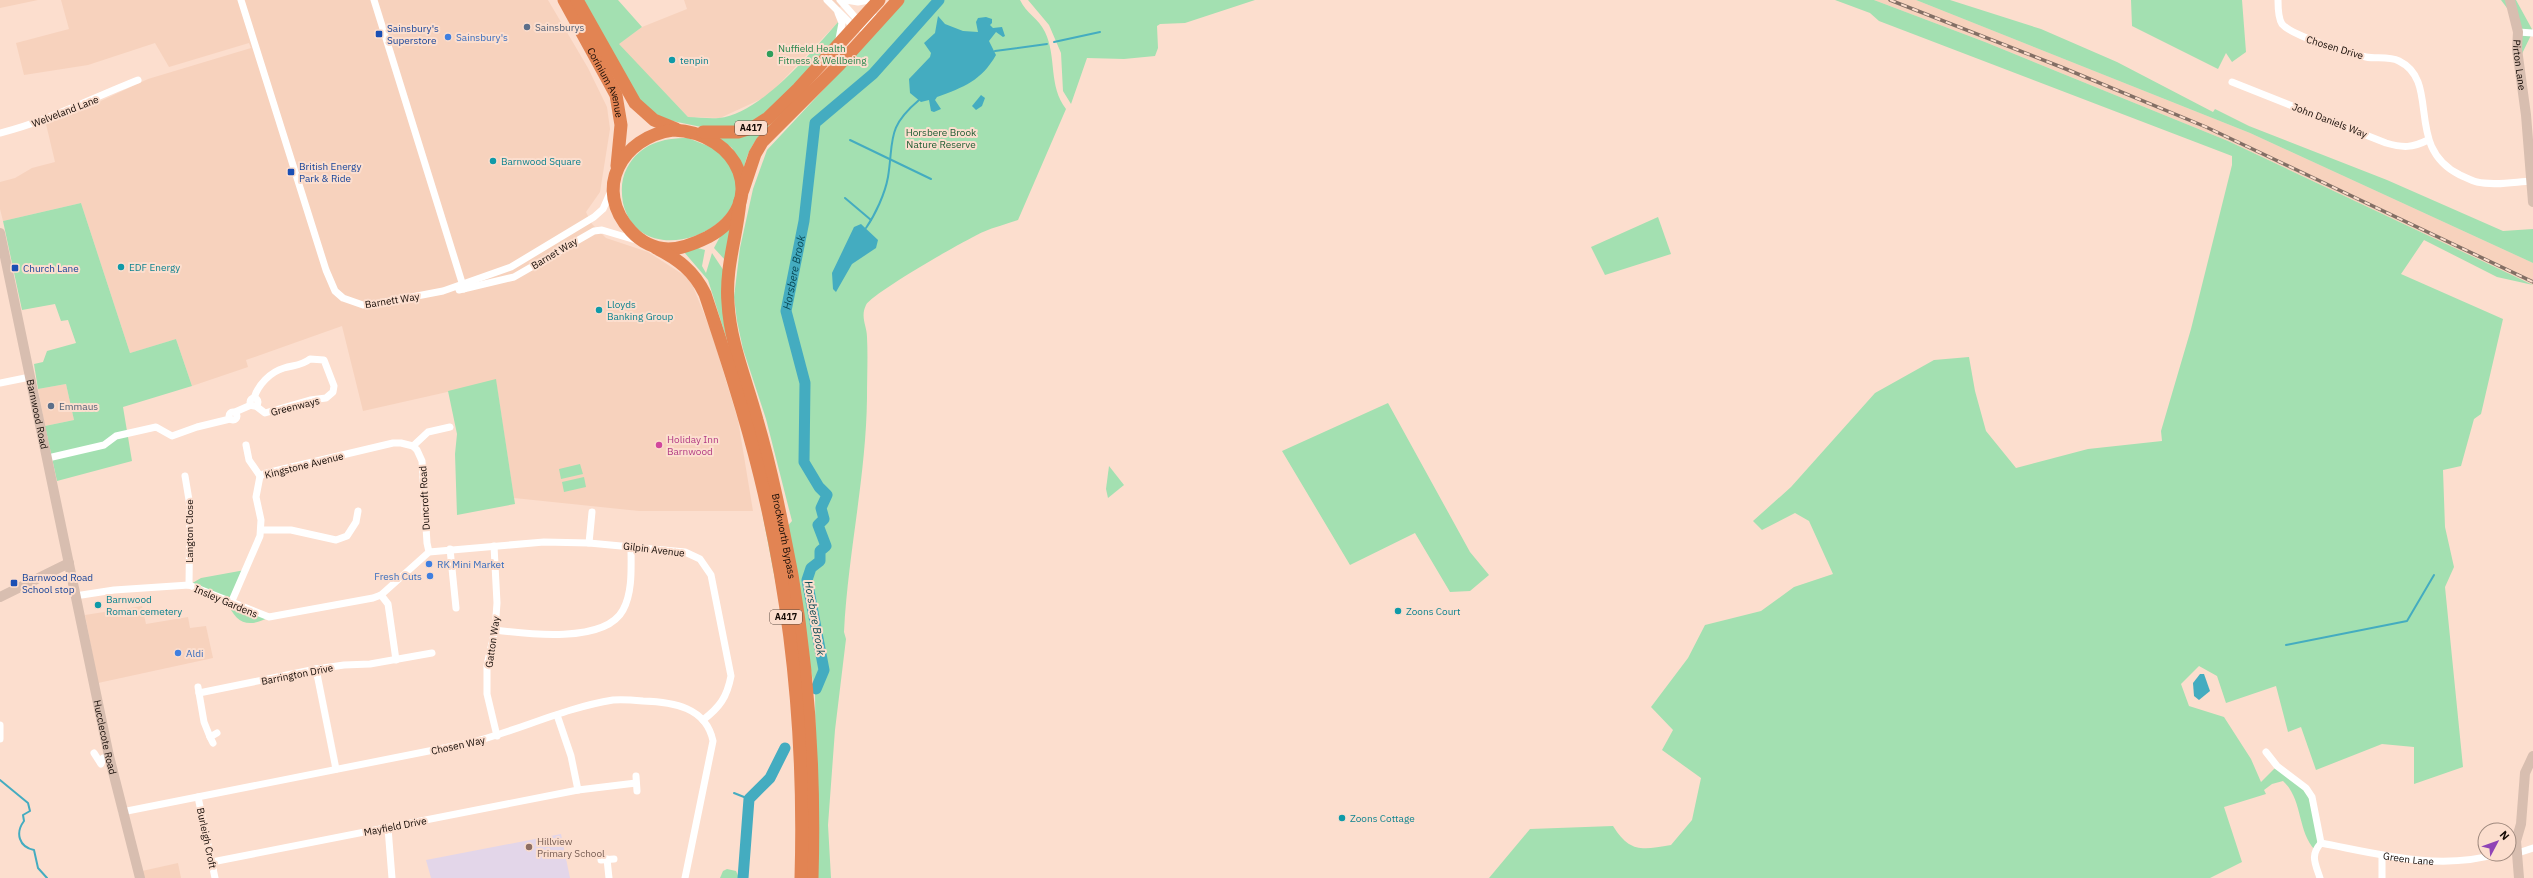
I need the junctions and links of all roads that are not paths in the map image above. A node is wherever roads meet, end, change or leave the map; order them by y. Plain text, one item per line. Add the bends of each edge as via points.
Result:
1 (240, 0) edge
2 (374, 0) edge
3 (564, 0) edge
4 (577, 0) edge
5 (827, 0) edge
6 (840, 0) edge
7 (846, 0) edge
8 (869, 0) edge
9 (879, 0) edge
10 (890, 0) edge
11 (898, 0) edge
12 (2278, 0) edge
13 (2510, 0) edge
14 (837, 10) junction
15 (860, 30) junction
16 (2518, 32) junction
17 (2533, 33) edge
18 (836, 49) junction
19 (135, 78) dead end
20 (2232, 82) dead end
21 (687, 131) junction
22 (0, 133) edge
23 (2428, 140) junction
24 (617, 173) junction
25 (2532, 181) junction
26 (612, 186) junction
27 (741, 199) junction
28 (2533, 202) edge
29 (0, 233) edge
30 (650, 245) junction
31 (462, 286) junction
32 (443, 290) joint
33 (30, 377) junction
34 (0, 383) edge
35 (253, 403) junction
36 (450, 427) dead end
37 (246, 445) dead end
38 (412, 446) junction
39 (48, 458) junction
40 (185, 476) dead end
41 (260, 476) junction
42 (358, 511) dead end
43 (592, 512) dead end
44 (261, 530) junction
45 (589, 543) junction
46 (494, 546) junction
47 (631, 546) junction
48 (450, 549) junction
49 (429, 552) junction
50 (69, 563) junction
51 (189, 586) junction
52 (381, 595) junction
53 (75, 596) junction
54 (0, 597) edge
55 (231, 602) junction
56 (456, 608) dead end
57 (495, 630) junction
58 (432, 653) dead end
59 (396, 660) junction
60 (316, 669) junction
61 (557, 715) junction
62 (703, 720) junction
63 (0, 725) edge
64 (217, 733) dead end
65 (497, 736) junction
66 (0, 739) edge
67 (2266, 752) dead end
68 (94, 753) dead end
69 (109, 756) junction
70 (2533, 756) edge
71 (336, 769) junction
72 (578, 790) junction
73 (637, 791) dead end
74 (198, 797) junction
75 (122, 812) junction
76 (2517, 822) edge
77 (388, 828) junction
78 (2322, 843) junction
79 (2533, 848) edge
80 (2517, 851) edge
81 (2382, 855) junction
82 (2477, 857) edge
83 (608, 859) dead end
84 (212, 862) junction
85 (2515, 862) edge
86 (140, 878) edge
87 (215, 878) edge
88 (392, 878) edge
89 (609, 878) edge
90 (685, 878) edge
91 (801, 878) edge
92 (812, 878) edge
93 (2320, 878) edge
94 (2382, 878) edge
95 (2519, 878) edge

1 - 32 street, Barnett Way via 326,270 335,291 342,298 363,305
2 - 31 street
3 - 24 highway, Corinium Avenue via 616,95 621,125
4 - 21 highway, Corinium Avenue / A417 via 635,103 654,120
5 - 14 street
6 - 15 street
7 - 8 street
9 - 15 highway, A417
10 - 15 street
11 - 15 highway, A417
12 - 23 street, Chosen Drive via 2281,23 2292,33 2366,57 2399,60 2409,69 2419,82
13 - 16 street, Pirton Lane
14 - 15 street
14 - 18 street via 842,23
15 - 18 highway, A417
15 - 27 highway, A417 via 762,142 751,164
16 - 17 street
16 - 25 street, Pirton Lane via 2517,49
18 - 21 highway, A417 via 785,103 758,124 731,133
19 - 22 street, Welveland Lane via 129,84 69,110
20 - 23 street, John Daniels Way via 2386,143 2404,148
21 - 24 highway via 665,131 639,142 628,153
21 - 27 highway via 709,137 728,152 739,172
23 - 25 street, Chosen Drive via 2437,156 2451,170 2476,182
24 - 26 highway
25 - 28 street, Pirton Lane
26 - 30 highway via 620,217 632,233
26 - 31 street, Barnet Way via 603,209 594,217 511,267
27 - 30 highway via 731,220 717,232 676,248
27 - 92 highway, Brockworth Bypass / A417 via 728,267 728,305 734,338 774,485 792,577 808,714 812,795
29 - 33 street, Barnwood Road
30 - 31 street, Barnet Way via 602,230 594,231 514,277
30 - 91 highway, Brockworth Bypass / A417 via 685,265 705,294 745,417 762,483 781,583 795,695 800,773
31 - 32 street, Barnet Way
33 - 34 street
33 - 39 street, Barnwood Road
35 - 35 street, Greenways via 265,413 326,398 333,392 334,386 324,360 310,359 303,364 271,374 256,392
35 - 39 street via 235,412 236,418 172,436 156,427 116,436 104,446
36 - 38 street via 428,432
37 - 41 street via 249,460
38 - 41 street, Kingstone Avenue via 393,444
38 - 49 street, Duncroft Road via 422,461
39 - 50 street, Barnwood Road
40 - 51 street, Langton Close via 190,506
41 - 44 street, Kingstone Avenue via 256,496
42 - 44 street via 356,522 347,536 336,540 291,530
43 - 45 street
44 - 55 street
45 - 46 street, Gilpin Avenue via 544,542
45 - 47 street, Gilpin Avenue
46 - 48 street, Gilpin Avenue
46 - 57 street, Gatton Way via 497,603
47 - 57 street via 630,584 623,611 600,629 553,634
47 - 62 street, Gilpin Avenue via 691,554 700,559 711,575 731,676 728,692 721,705
48 - 49 street, Gilpin Avenue
48 - 56 street
49 - 52 street, Insley Gardens
50 - 53 street, Barnwood Road
50 - 54 street
51 - 53 street, Insley Gardens via 114,590
51 - 55 street, Insley Gardens
52 - 55 street, Insley Gardens via 269,617
52 - 59 street via 388,604
53 - 69 street, Hucclecote Road
57 - 65 street, Gatton Way via 487,665 487,694
58 - 59 street, Barrington Drive
59 - 60 street, Barrington Drive
60 - 64 street, Barrington Drive via 198,690 204,722 212,740
60 - 71 street
61 - 62 street, Chosen Way via 614,700 634,700 673,703 692,710
61 - 65 street, Chosen Way
61 - 72 street via 571,756
62 - 90 street, Chosen Way via 711,733 712,741 700,822
63 - 66 street
65 - 71 street, Chosen Way
67 - 78 street via 2277,766 2306,788 2312,797
68 - 69 street via 101,764 103,758
69 - 75 street, Hucclecote Road
70 - 76 street via 2525,773
71 - 74 street, Chosen Way
72 - 73 street, Mayfield Drive via 636,779
72 - 77 street, Mayfield Drive
74 - 75 street, Chosen Way
74 - 84 street, Burleigh Croft
75 - 86 street, Hucclecote Road
77 - 84 street, Mayfield Drive
77 - 88 street
78 - 81 street, Green Lane
78 - 93 street via 2315,850 2313,859
79 - 80 street
81 - 82 street, Green Lane via 2418,861
81 - 94 street
83 - 89 street
84 - 87 street, Burleigh Croft
85 - 95 street

